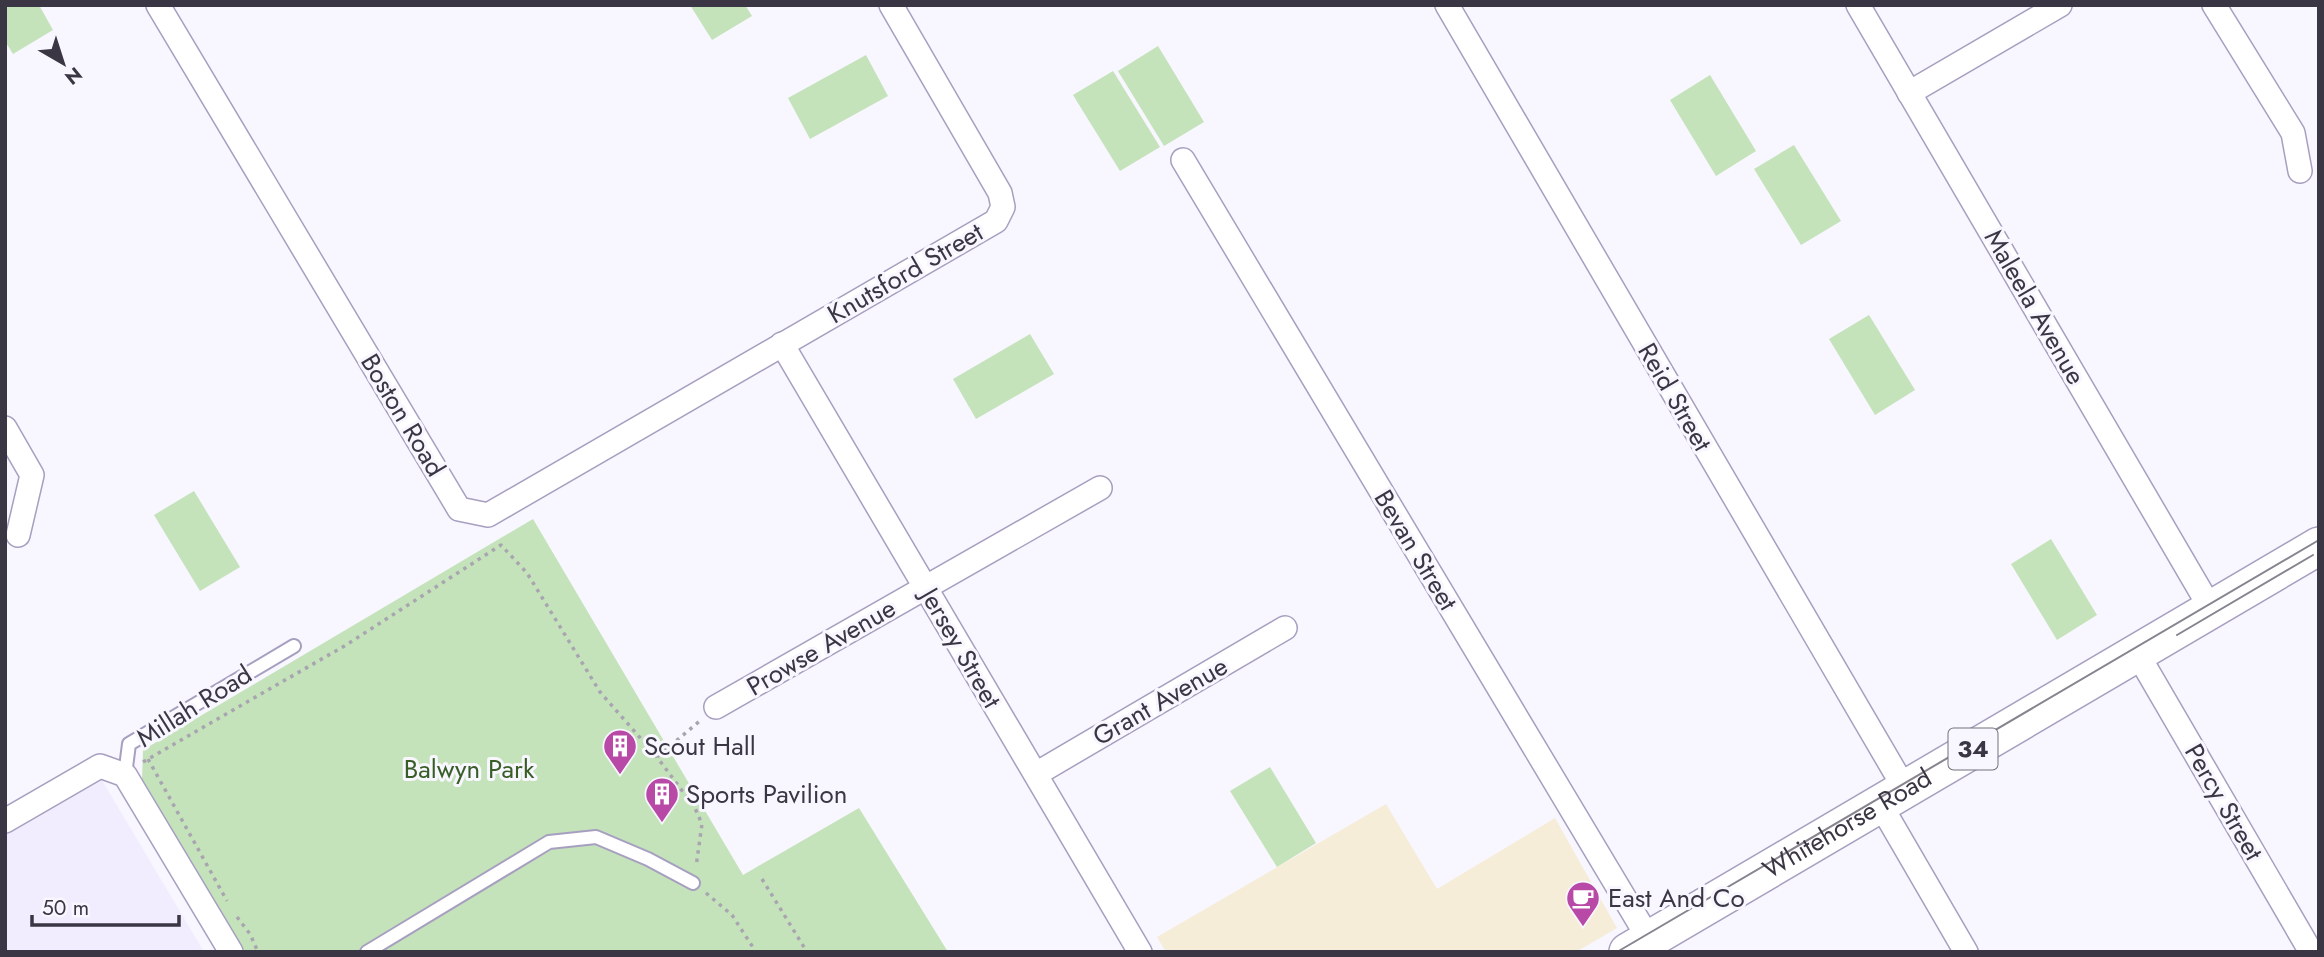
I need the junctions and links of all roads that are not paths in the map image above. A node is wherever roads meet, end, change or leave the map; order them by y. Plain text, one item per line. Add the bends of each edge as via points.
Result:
1 (158, 5) edge
2 (891, 5) edge
3 (1447, 5) edge
4 (1858, 5) edge
5 (2060, 5) edge
6 (2214, 5) edge
7 (1909, 93) junction
8 (1183, 160) dead end
9 (2300, 171) dead end
10 (782, 344) junction
11 (5, 428) edge
12 (1100, 488) dead end
13 (18, 535) dead end
14 (2319, 546) edge
15 (925, 587) junction
16 (2211, 609) junction
17 (1285, 628) dead end
18 (294, 646) dead end
19 (2137, 653) junction
20 (716, 708) road end
21 (1035, 774) junction
22 (125, 775) junction
23 (1893, 796) junction
24 (5, 821) edge
25 (693, 883) road end
26 (1639, 946) edge
27 (231, 952) edge
28 (367, 952) edge
29 (1140, 952) edge
30 (1966, 952) edge
31 (2311, 952) edge

1 - 10 street, Boston Road via 459,509 488,514
2 - 10 street, Knutsford Street via 1000,193 1003,206 996,221
3 - 23 street, Reid Street
4 - 7 street, Maleela Avenue
5 - 7 street
6 - 9 street via 2293,134
7 - 16 street, Maleela Avenue
8 - 26 street, Bevan Street
10 - 15 street, Jersey Street
11 - 13 street via 33,475
12 - 15 street, Prowse Avenue
14 - 16 main road, Whitehorse Road / 34
15 - 20 street, Prowse Avenue
15 - 21 street, Jersey Street
16 - 19 main road, Whitehorse Road / 34
17 - 21 street, Grant Avenue
18 - 22 lane, Millah Road via 128,744
19 - 23 main road, Whitehorse Road / 34
19 - 31 street, Percy Street
21 - 29 street, Jersey Street
22 - 24 street, Millah Road via 100,766
22 - 27 street
23 - 26 main road, Whitehorse Road / 34
23 - 30 street, Reid Street
25 - 28 lane via 596,837 549,842

